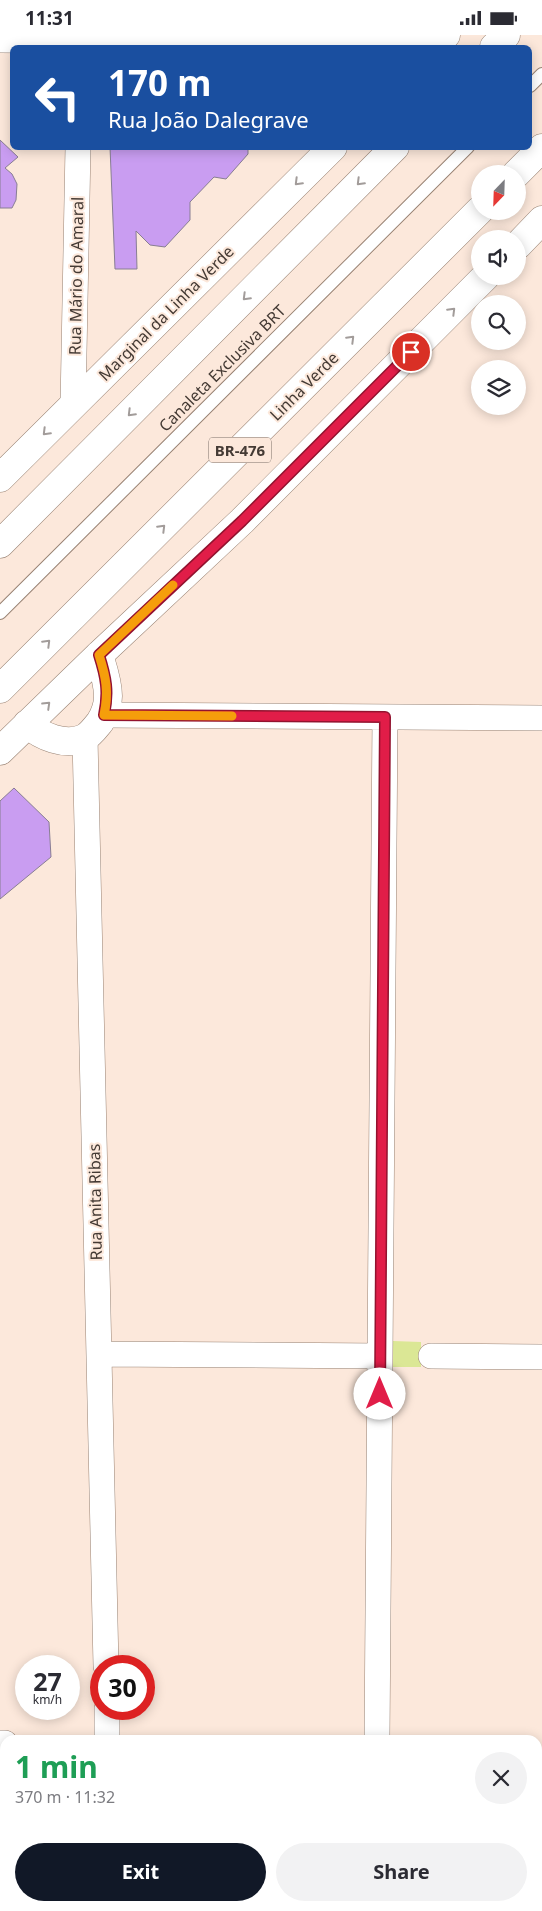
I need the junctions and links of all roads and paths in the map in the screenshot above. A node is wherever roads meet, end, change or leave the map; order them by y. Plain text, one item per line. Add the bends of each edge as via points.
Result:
1 (506, 35) edge
2 (0, 40) edge
3 (80, 41) edge
4 (439, 42) edge
5 (496, 45) edge
6 (542, 74) edge
7 (532, 83) edge
8 (542, 148) edge
9 (78, 150) edge
10 (329, 150) edge
11 (392, 150) edge
12 (465, 150) edge
13 (525, 165) edge
14 (471, 219) edge
15 (542, 220) edge
16 (526, 237) edge
17 (477, 285) edge
18 (73, 405) junction
19 (0, 478) edge
20 (35, 509) junction
21 (0, 531) edge
22 (0, 544) edge
23 (0, 613) edge
24 (99, 655) junction
25 (0, 689) edge
26 (104, 715) junction
27 (385, 717) junction
28 (542, 718) edge
29 (27, 724) junction
30 (85, 738) junction
31 (0, 751) edge
32 (99, 1354) junction
33 (380, 1356) junction
34 (431, 1356) dead end
35 (542, 1357) edge
36 (106, 1655) edge
37 (107, 1720) edge
38 (108, 1735) edge
39 (377, 1735) edge

1 - 5 main road
2 - 3 street
3 - 4 street
6 - 7 lane
8 - 13 main road
9 - 18 street, Rua Mário do Amaral
10 -> 18 main road, Marginal da Linha Verde
11 -> 20 main road
12 - 23 lane, Canaleta Exclusiva BRT
25 -> 14 main road, Linha Verde / BR-476
15 - 16 main road
24 -> 17 main road via 242,521
18 -> 19 main road, Marginal da Linha Verde
20 - 21 main road
20 - 22 main road
24 - 26 main road via 108,697
29 -> 24 main road
26 - 27 street
26 - 30 main road
27 - 28 street
27 - 33 street
29 - 30 main road via 37,733 52,739 69,741
29 - 31 main road
30 - 32 street, Rua Anita Ribas
32 - 33 street
32 - 36 street, Rua Anita Ribas
33 - 39 street
34 - 35 street
37 - 38 street

